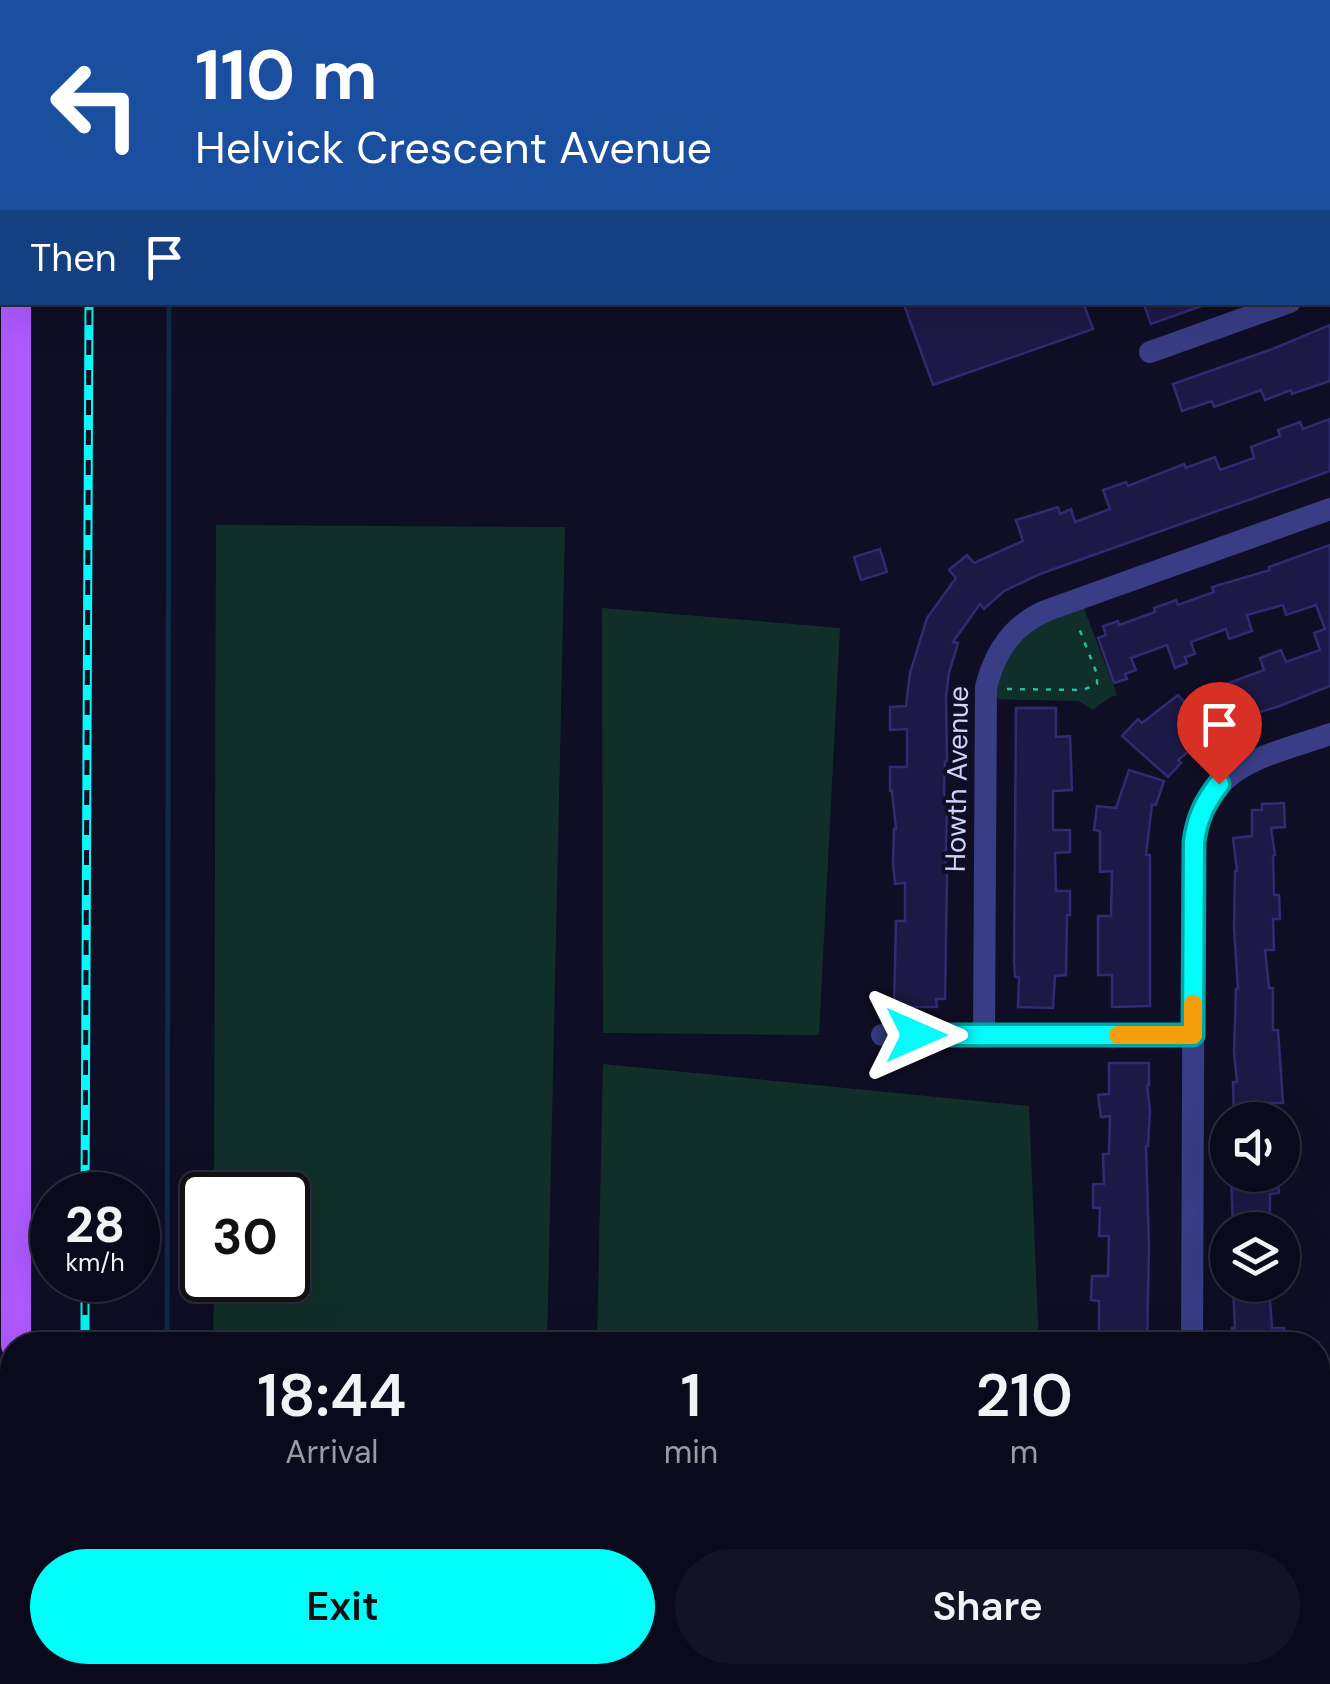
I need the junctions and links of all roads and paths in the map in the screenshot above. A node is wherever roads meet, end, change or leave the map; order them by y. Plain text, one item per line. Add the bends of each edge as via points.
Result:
1 (16, 305) edge
2 (1272, 305) edge
3 (1241, 310) edge
4 (1150, 352) dead end
5 (8, 370) edge
6 (1330, 509) edge
7 (1075, 618) dead end
8 (1001, 688) dead end
9 (1330, 734) edge
10 (882, 1035) dead end
11 (984, 1035) junction
12 (1193, 1035) junction
13 (8, 1138) edge
14 (15, 1332) edge
15 (1192, 1332) edge

1 - 5 main road
2 - 3 street
3 - 4 street
5 - 13 main road
6 - 11 street, Howth Avenue via 1048,610 1004,644 986,687
7 - 8 path via 1097,684 1084,690
9 - 12 street via 1233,772 1197,820
10 - 11 street
11 - 12 street
12 - 15 street
13 - 14 main road

